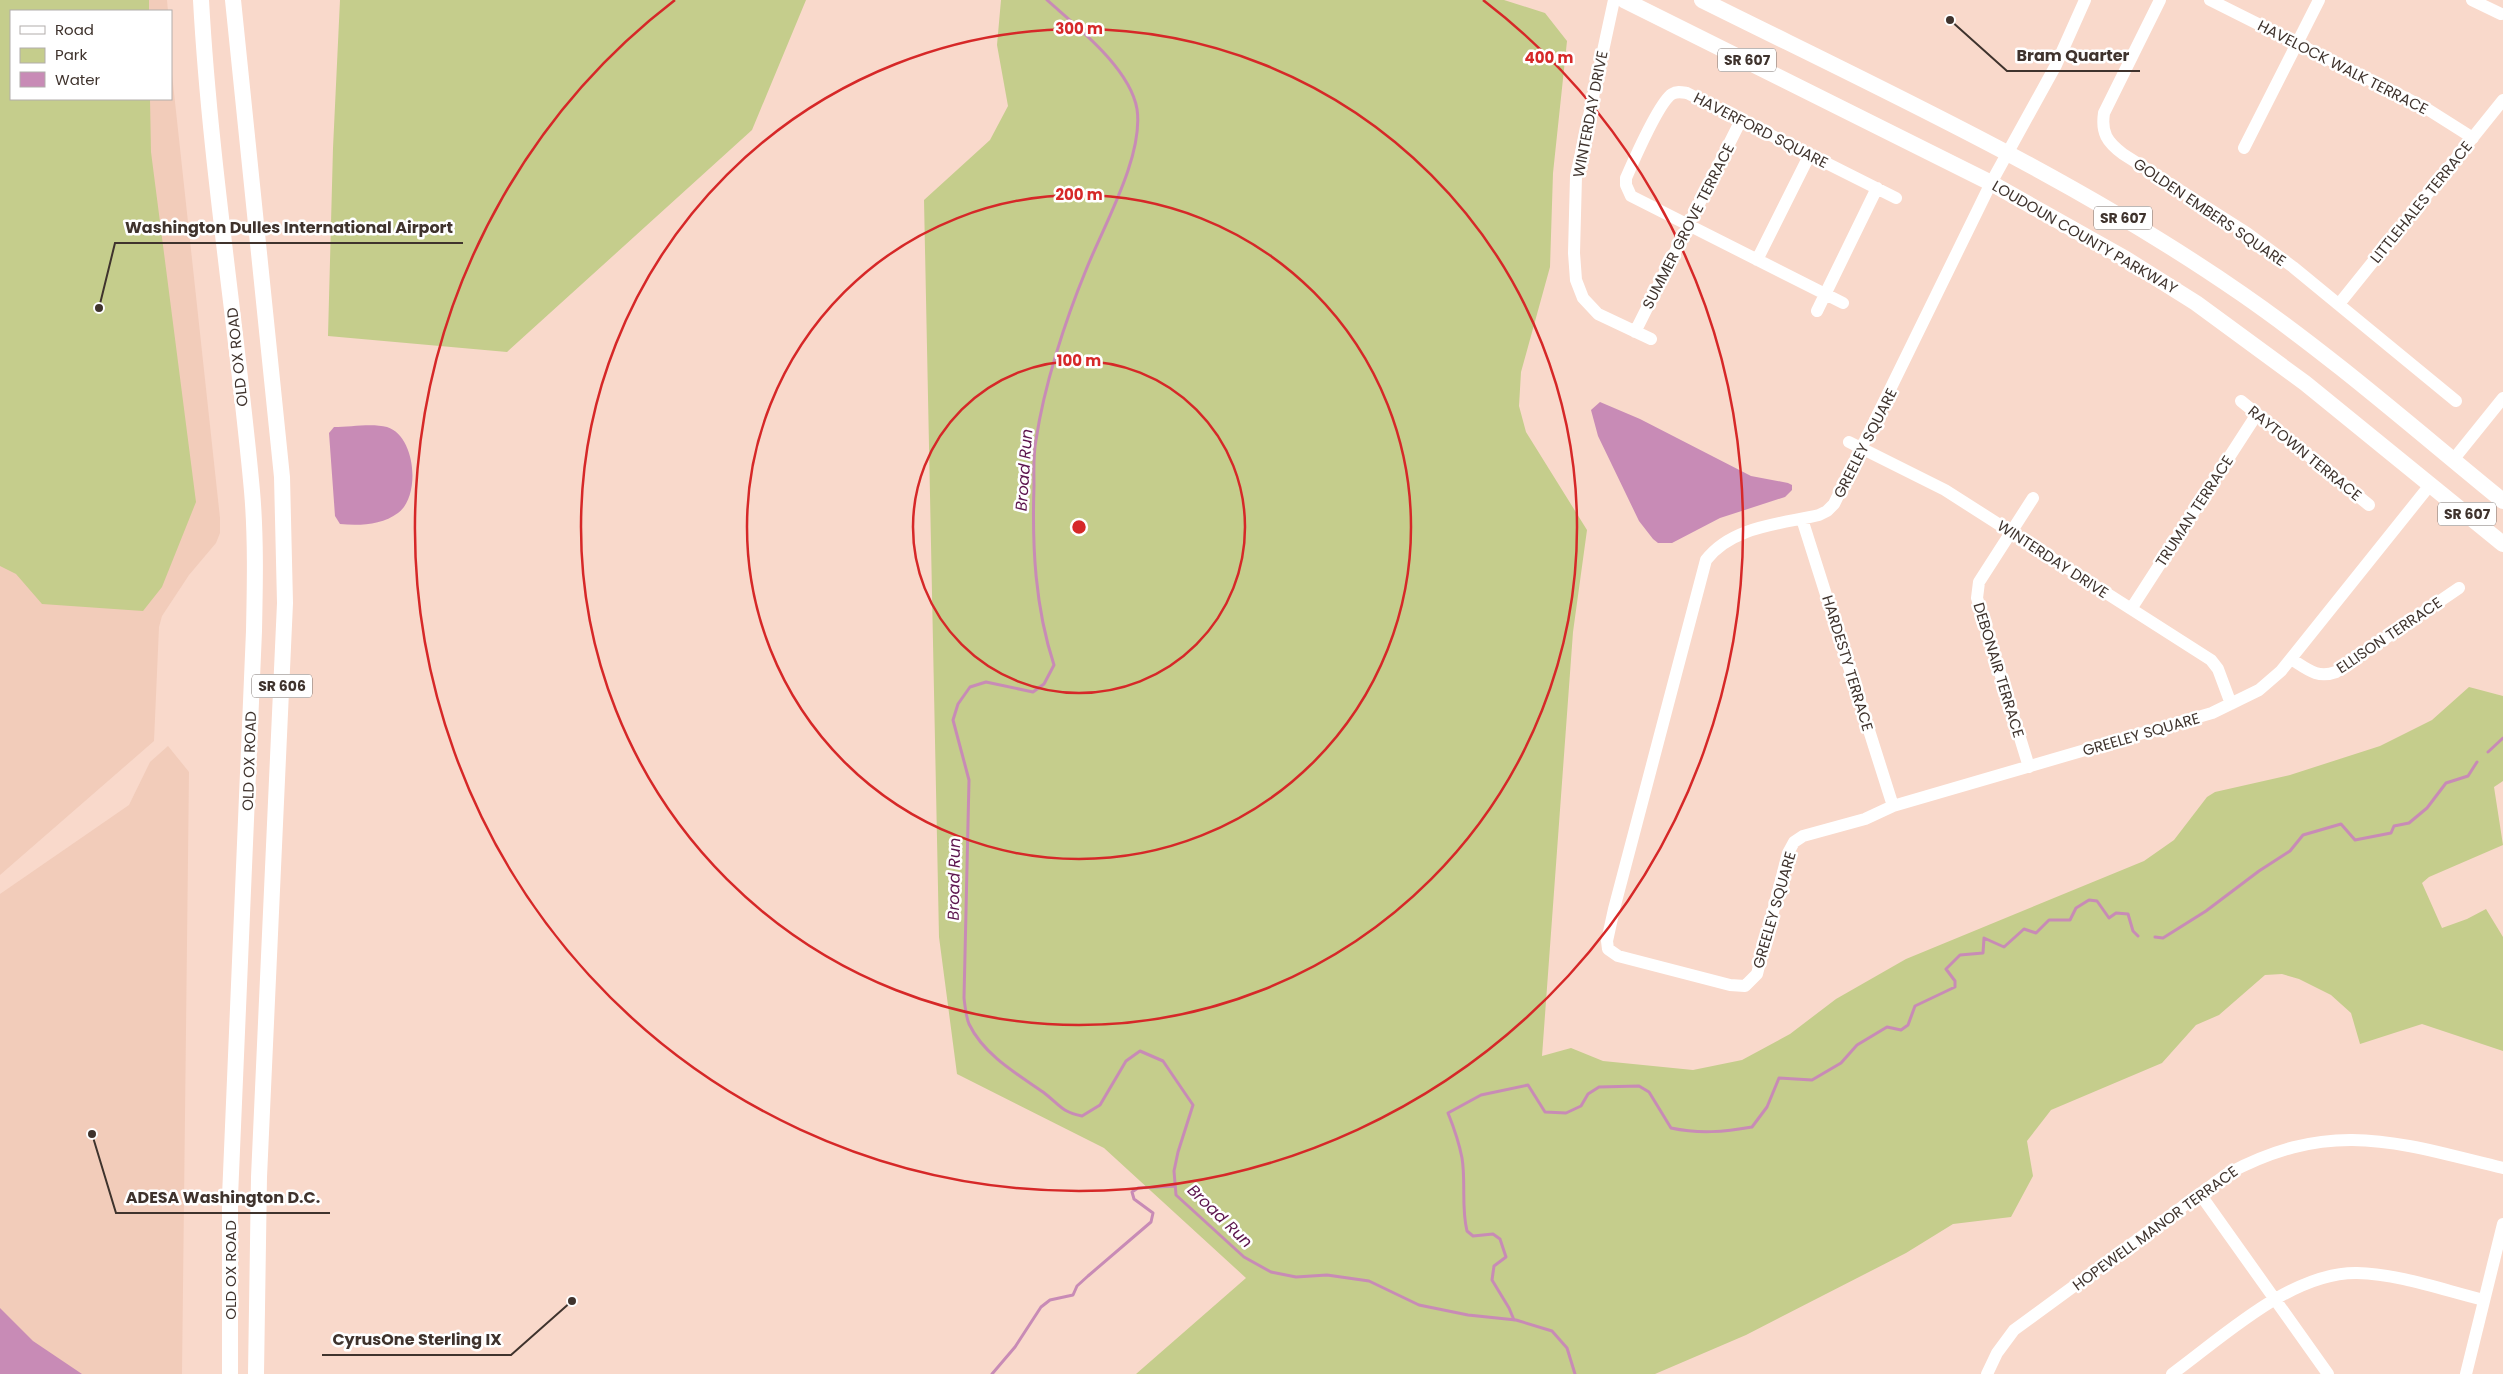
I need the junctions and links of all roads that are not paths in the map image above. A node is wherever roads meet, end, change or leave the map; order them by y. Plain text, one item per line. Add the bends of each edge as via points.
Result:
1 (201, 0) edge
2 (233, 0) edge
3 (1614, 0) edge
4 (1624, 0) edge
5 (1702, 0) edge
6 (2086, 0) edge
7 (2160, 0) edge
8 (2210, 0) edge
9 (2319, 0) edge
10 (2472, 0) edge
11 (2501, 14) dead end
12 (2297, 45) junction
13 (2503, 100) edge
14 (1741, 120) junction
15 (2473, 138) junction
16 (2244, 148) dead end
17 (2008, 152) junction
18 (1810, 154) junction
19 (1992, 183) junction
20 (1877, 188) junction
21 (1896, 198) dead end
22 (1689, 226) junction
23 (1757, 260) junction
24 (1825, 294) junction
25 (1843, 302) dead end
26 (2339, 304) junction
27 (1816, 311) dead end
28 (1635, 332) junction
29 (1651, 339) dead end
30 (2503, 398) edge
31 (2241, 401) dead end
32 (2456, 401) dead end
33 (2257, 414) junction
34 (1850, 442) dead end
35 (1862, 448) junction
36 (2453, 460) junction
37 (2430, 484) junction
38 (2033, 498) dead end
39 (2503, 501) edge
40 (2369, 505) dead end
41 (1802, 519) junction
42 (2011, 532) junction
43 (2503, 544) edge
44 (2459, 588) dead end
45 (2131, 609) junction
46 (2291, 659) junction
47 (2231, 704) junction
48 (2029, 767) junction
49 (1893, 806) junction
50 (2503, 1168) edge
51 (2200, 1194) junction
52 (2503, 1224) edge
53 (2275, 1298) junction
54 (2484, 1300) junction
55 (230, 1374) edge
56 (256, 1374) edge
57 (1987, 1374) edge
58 (2172, 1374) edge
59 (2328, 1374) edge
60 (2466, 1374) edge

1 - 55 main road, OLD OX ROAD / SR 606 via 252,492 255,596 230,1197
2 - 56 main road, OLD OX ROAD / SR 606 via 282,476 286,603 259,1177
3 - 28 street, WINTERDAY DRIVE via 1576,176 1574,253 1576,280 1583,298 1598,314
4 - 19 main road, LOUDOUN COUNTY PARKWAY / SR 607
5 - 17 main road, SR 607
6 - 17 street, GREELEY SQUARE via 2056,65
7 - 26 street, GOLDEN EMBERS SQUARE via 2104,113 2104,135 2112,146 2247,233
8 - 12 street, HAVELOCK WALK TERRACE
9 - 12 street
10 - 11 street
12 - 15 street, HAVELOCK WALK TERRACE via 2424,107
12 - 16 street
13 - 15 street, LITTLEHALES TERRACE
14 - 18 street, HAVERFORD SQUARE
14 - 22 street, SUMMER GROVE TERRACE
14 - 22 street, HAVERFORD SQUARE via 1680,91 1671,95 1662,106 1640,149 1626,178 1628,191 1636,199
15 - 26 street, LITTLEHALES TERRACE
17 - 19 street, GREELEY SQUARE
17 - 36 main road, SR 607 via 2110,210 2242,294 2338,366
18 - 20 street, HAVERFORD SQUARE
18 - 23 street
19 - 35 street, GREELEY SQUARE
19 - 37 main road, LOUDOUN COUNTY PARKWAY / SR 607 via 2076,229 2196,303 2319,394
20 - 21 street, HAVERFORD SQUARE
20 - 24 street
22 - 23 street, HAVERFORD SQUARE
22 - 28 street, SUMMER GROVE TERRACE
23 - 24 street, HAVERFORD SQUARE
24 - 25 street, HAVERFORD SQUARE
24 - 27 street
26 - 32 street, GOLDEN EMBERS SQUARE
28 - 29 street, WINTERDAY DRIVE
30 - 36 street
31 - 33 street, RAYTOWN TERRACE
33 - 40 street, RAYTOWN TERRACE
33 - 45 street, TRUMAN TERRACE
34 - 35 street, WINTERDAY DRIVE
35 - 41 street, GREELEY SQUARE via 1834,504 1820,515
35 - 42 street, WINTERDAY DRIVE via 1945,490
36 - 39 main road, SR 607
37 - 43 main road, LOUDOUN COUNTY PARKWAY / SR 607
37 - 46 street, GREELEY SQUARE
38 - 42 street, DEBONAIR TERRACE
41 - 49 street, HARDESTY TERRACE
41 - 49 street, GREELEY SQUARE via 1746,533 1712,551 1706,560 1614,909 1608,949 1618,956 1730,986 1745,986 1757,974 1788,853 1794,842 1803,836 1865,819
42 - 45 street, WINTERDAY DRIVE
42 - 48 street, DEBONAIR TERRACE via 1979,582 1977,598
44 - 46 street, ELLISON TERRACE via 2336,672 2326,676 2315,674
45 - 47 street, WINTERDAY DRIVE via 2211,660 2221,675
46 - 47 street, GREELEY SQUARE via 2271,681
47 - 48 street, GREELEY SQUARE via 2212,713
48 - 49 street, GREELEY SQUARE
50 - 51 street, HOPEWELL MANOR TERRACE via 2382,1140 2330,1140 2288,1147 2250,1162
51 - 53 street
51 - 57 street, HOPEWELL MANOR TERRACE via 2014,1330
52 - 54 street
53 - 54 street via 2306,1282 2356,1273
53 - 58 street
53 - 59 street
54 - 60 street

